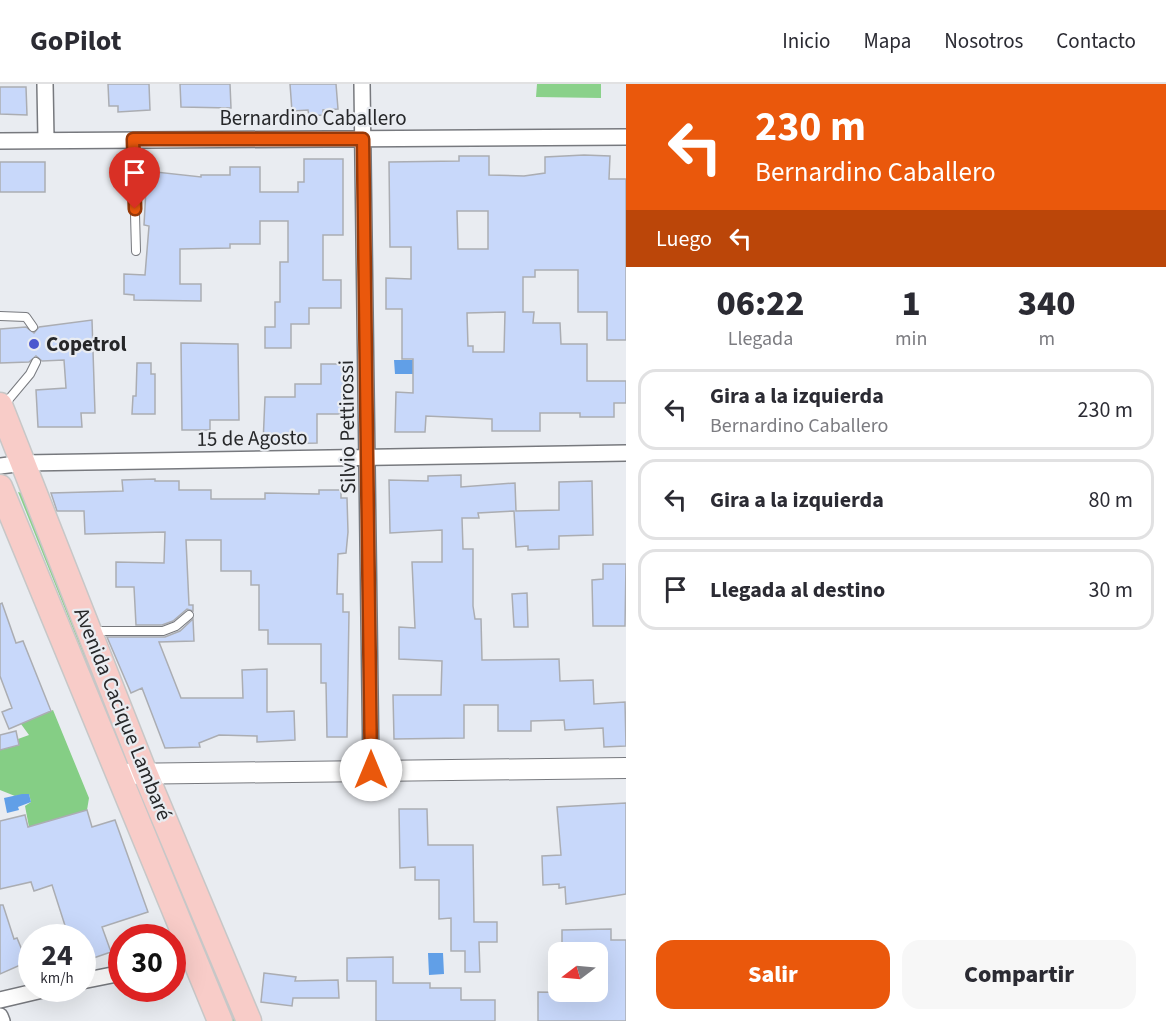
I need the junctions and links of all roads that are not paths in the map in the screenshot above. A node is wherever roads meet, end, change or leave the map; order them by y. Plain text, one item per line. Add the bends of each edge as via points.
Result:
1 (45, 84) edge
2 (362, 84) edge
3 (626, 137) edge
4 (133, 139) junction
5 (363, 139) junction
6 (46, 140) junction
7 (0, 141) edge
8 (136, 251) dead end
9 (0, 316) edge
10 (33, 327) dead end
11 (36, 362) dead end
12 (1, 407) edge
13 (626, 453) edge
14 (368, 456) junction
15 (12, 465) edge
16 (0, 487) edge
17 (189, 615) dead end
18 (90, 631) junction
19 (626, 768) edge
20 (371, 770) junction
21 (145, 773) junction
22 (117, 774) junction
23 (171, 924) edge
24 (186, 964) edge
25 (18, 996) edge
26 (0, 1000) edge
27 (0, 1016) edge
28 (2, 1021) edge
29 (220, 1021) edge
30 (249, 1021) edge

1 - 6 street
2 - 5 street, Silvio Pettirossi
3 - 5 street, Bernardino Caballero
4 - 5 street, Bernardino Caballero
4 - 6 street, Bernardino Caballero
4 - 8 lane
5 - 14 street, Silvio Pettirossi
6 - 7 street, Bernardino Caballero
9 - 10 lane via 26,317
11 - 12 lane
12 - 15 main road, Avenida Cacique Lambaré
13 - 14 street, 15 de Agosto
14 - 15 street, 15 de Agosto
14 - 20 street, Silvio Pettirossi
15 - 18 main road, Avenida Cacique Lambaré
16 - 22 main road, Avenida Cacique Lambaré
17 - 18 lane via 163,631
18 - 21 main road, Avenida Cacique Lambaré
19 - 20 street
20 - 21 street
21 - 22 street
21 - 30 main road, Avenida Cacique Lambaré
22 - 23 main road, Avenida Cacique Lambaré
24 - 29 main road, Avenida Cacique Lambaré
25 - 26 street
27 - 28 street

